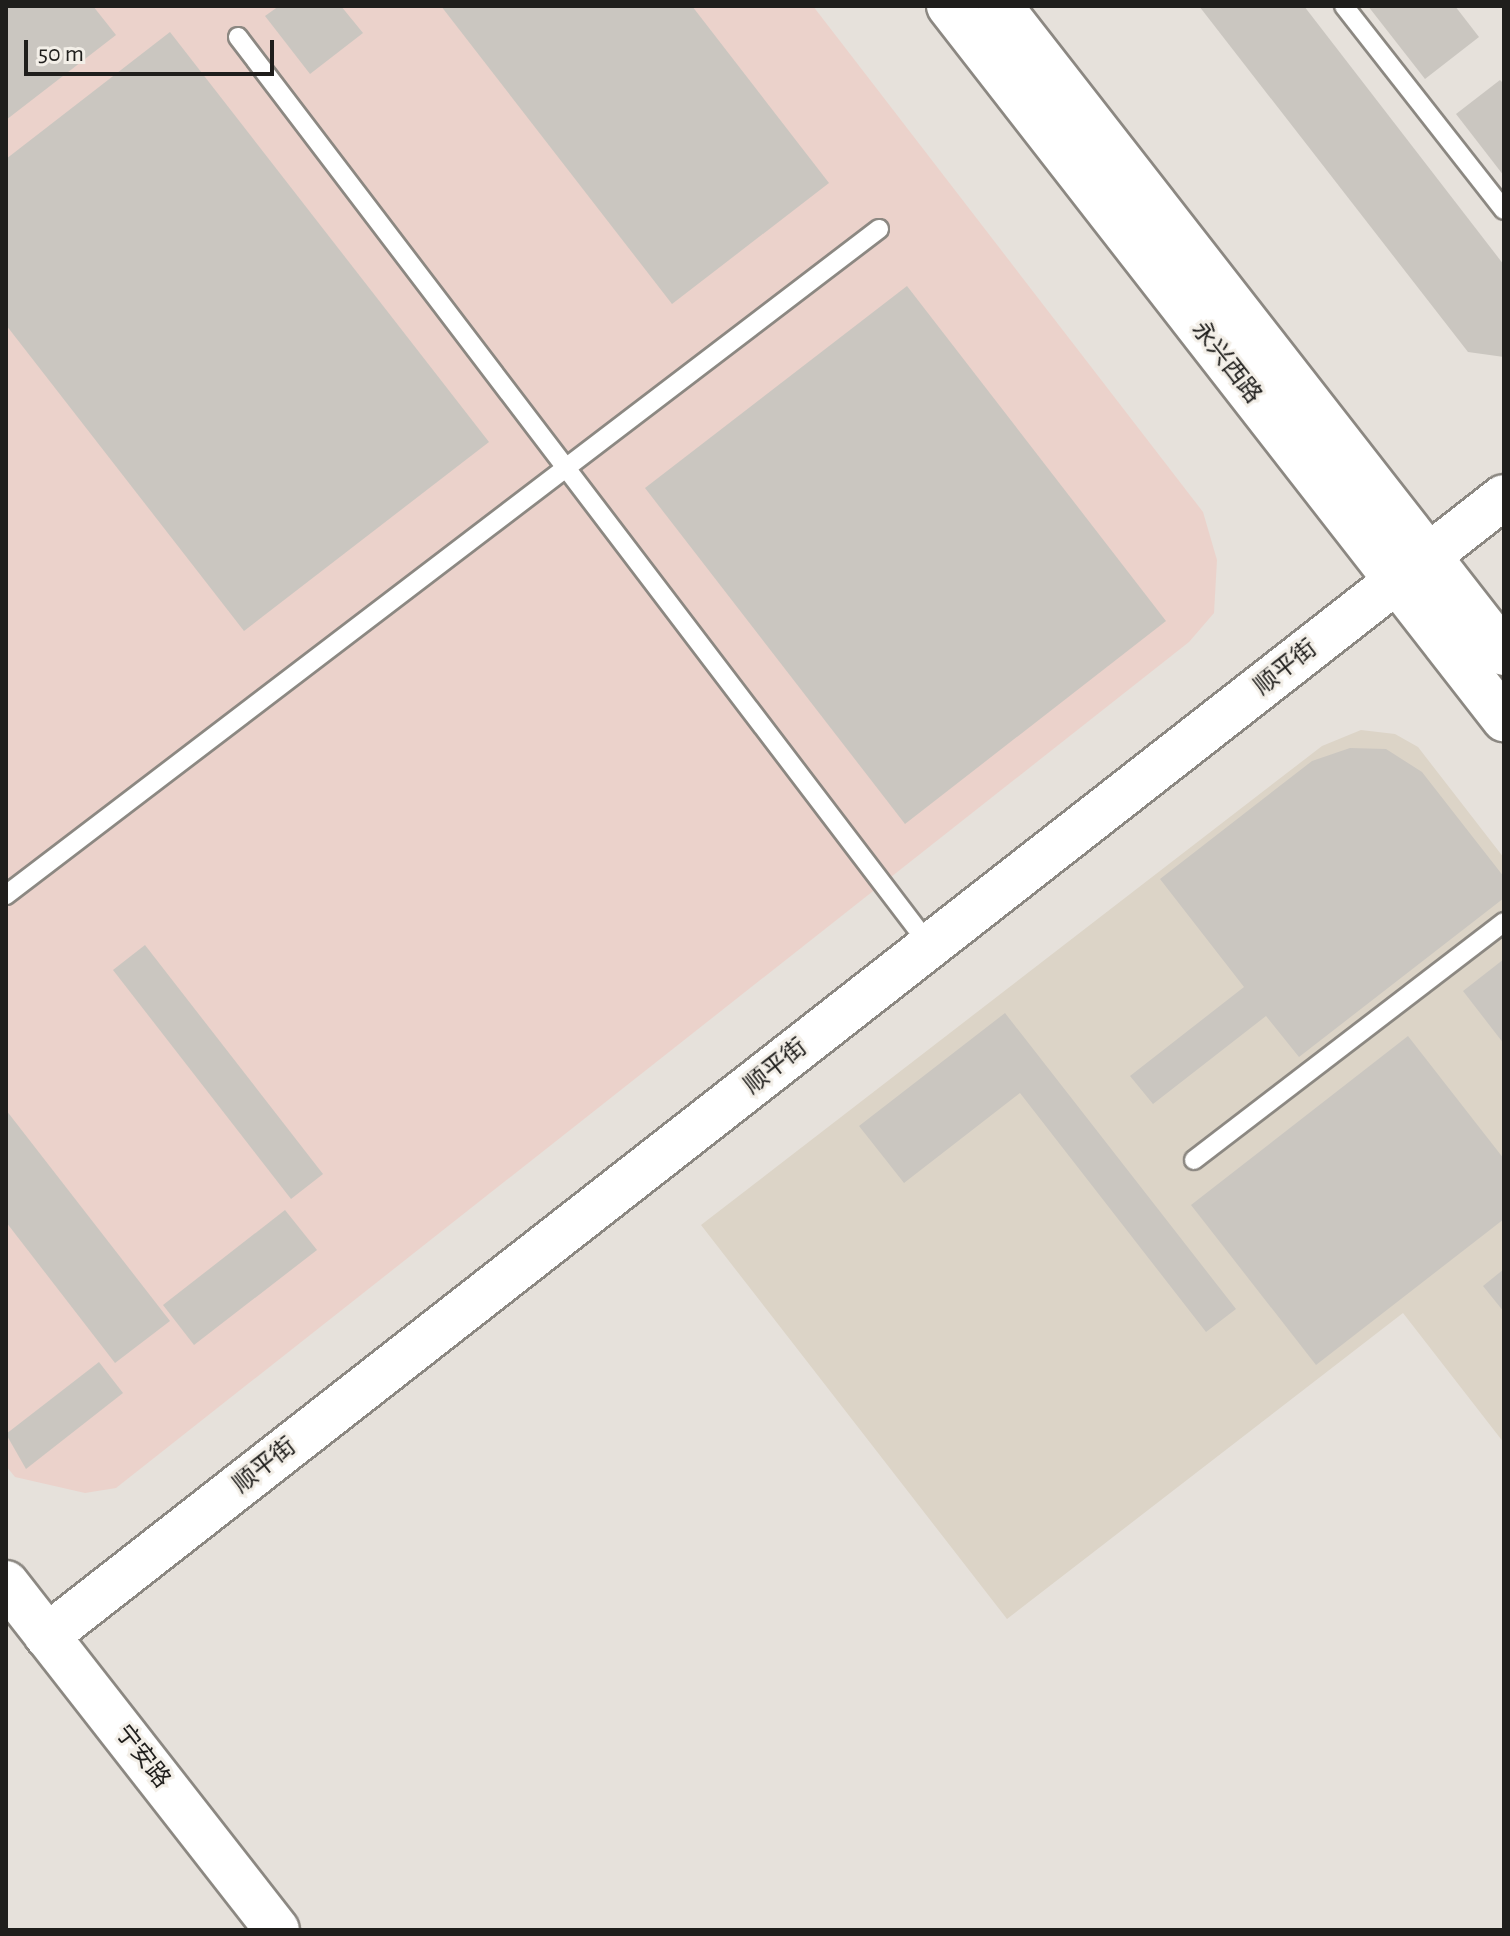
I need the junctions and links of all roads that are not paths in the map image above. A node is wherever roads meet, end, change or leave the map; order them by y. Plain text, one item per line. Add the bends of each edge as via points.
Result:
1 (949, 6) edge
2 (1000, 6) edge
3 (1344, 6) edge
4 (238, 37) dead end
5 (1504, 210) edge
6 (879, 229) dead end
7 (566, 468) junction
8 (1504, 497) edge
9 (1412, 568) junction
10 (1504, 653) edge
11 (1504, 719) edge
12 (6, 895) edge
13 (1504, 922) edge
14 (930, 946) junction
15 (1194, 1160) dead end
16 (6, 1583) edge
17 (47, 1636) junction
18 (277, 1930) edge

1 - 9 street, 永兴西路
2 - 9 street, 永兴西路
3 - 5 lane
4 - 7 lane
6 - 7 lane
7 - 12 lane
7 - 14 lane
8 - 9 street, 顺平街
9 - 10 street, 永兴西路
9 - 11 street, 永兴西路
9 - 14 street, 顺平街
13 - 15 lane
14 - 17 street, 顺平街
16 - 17 street, 宁安路
17 - 18 street, 宁安路

